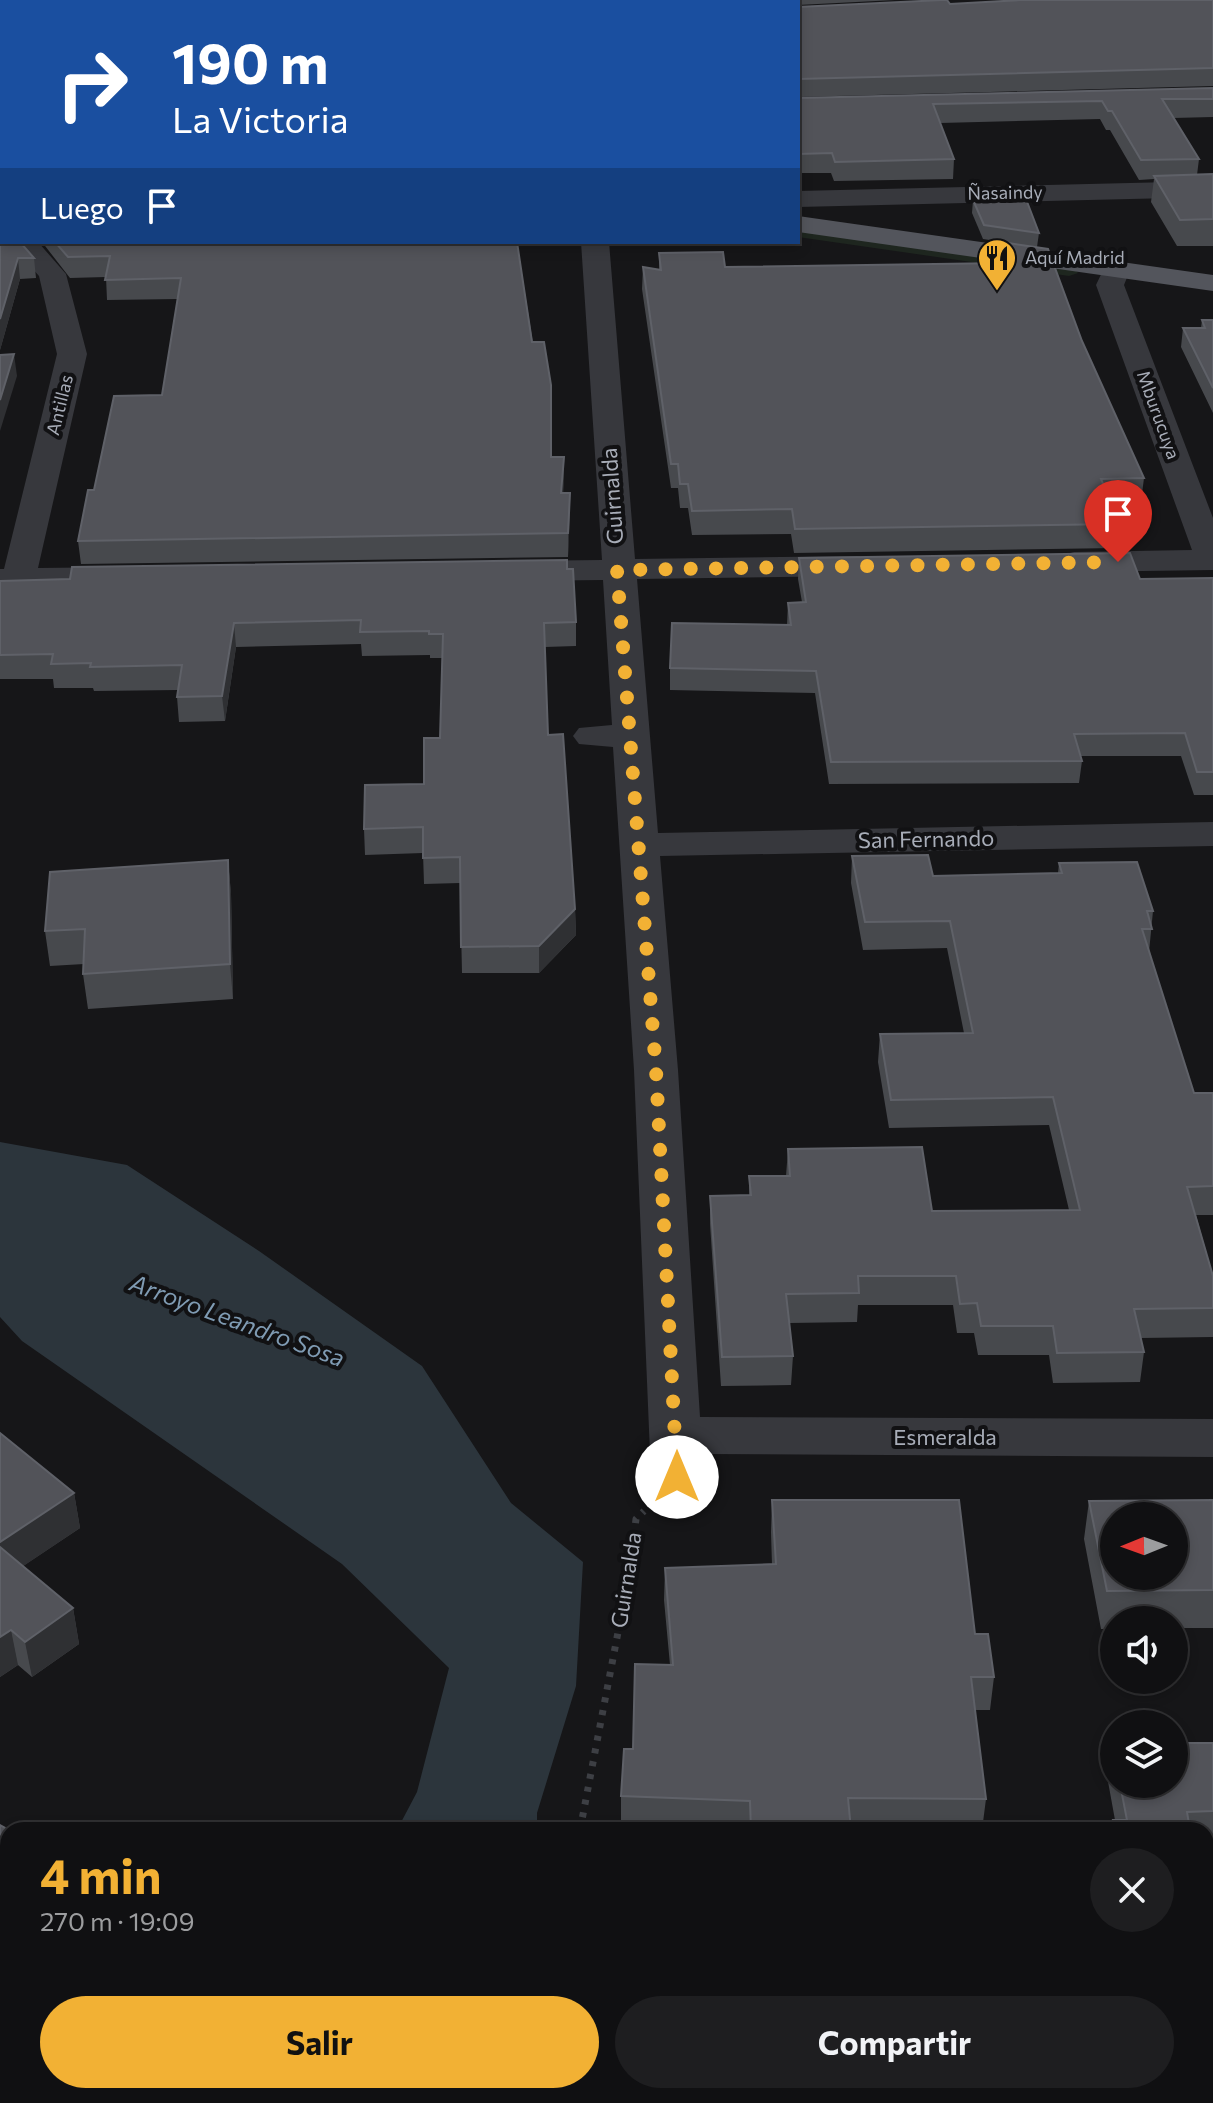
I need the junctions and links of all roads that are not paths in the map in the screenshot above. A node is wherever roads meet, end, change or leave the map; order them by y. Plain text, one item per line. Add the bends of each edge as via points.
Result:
1 (1213, 189) edge
2 (800, 199) edge
3 (800, 224) edge
4 (800, 242) edge
5 (25, 244) edge
6 (595, 244) edge
7 (1113, 277) junction
8 (1213, 283) edge
9 (1213, 300) edge
10 (1212, 560) edge
11 (1040, 563) edge
12 (883, 565) edge
13 (617, 570) junction
14 (475, 572) edge
15 (160, 577) edge
16 (9, 579) edge
17 (592, 736) dead end
18 (630, 736) junction
19 (1213, 834) edge
20 (638, 845) junction
21 (1213, 1438) edge
22 (677, 1456) joint

1 - 2 street, Ñasaindy
3 - 7 main road
4 - 7 main road
5 - 16 street, Antillas via 52,274 72,354
6 - 13 street, Guirnalda
7 - 8 main road
7 - 9 main road
7 - 10 street, Mburucuya
10 - 11 street
12 - 13 street
13 - 14 street
13 - 18 street, Guirnalda
15 - 16 street
17 - 18 street
18 - 20 street, Guirnalda
19 - 20 street, San Fernando
20 - 22 street, Guirnalda
21 - 22 street, Esmeralda

